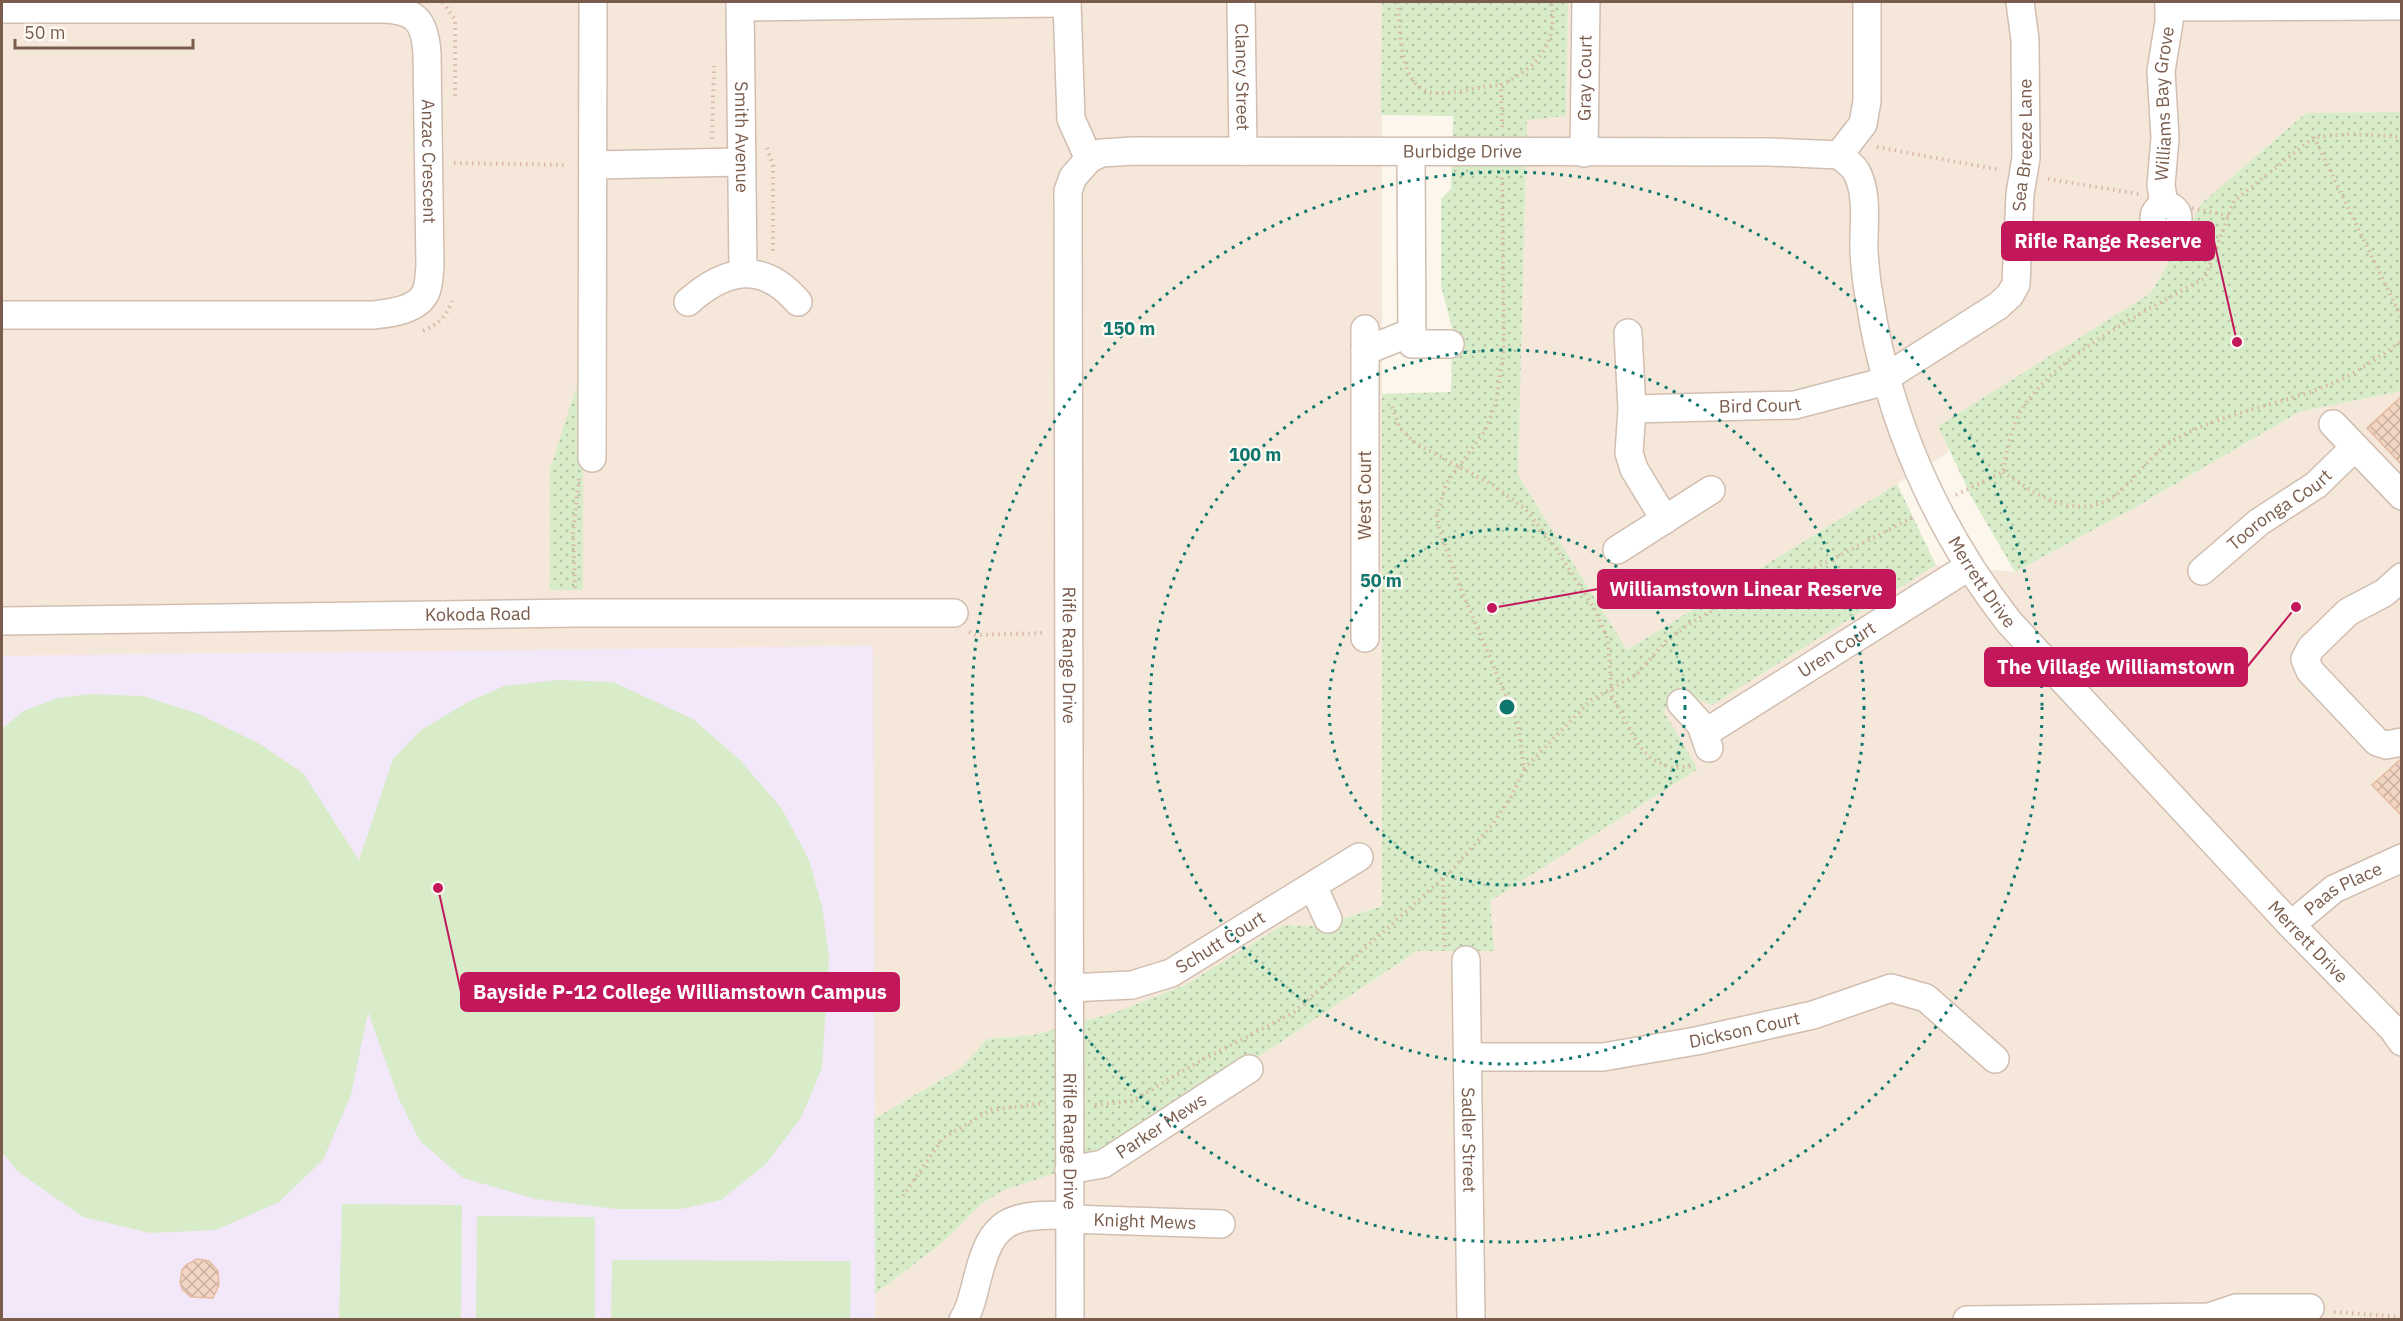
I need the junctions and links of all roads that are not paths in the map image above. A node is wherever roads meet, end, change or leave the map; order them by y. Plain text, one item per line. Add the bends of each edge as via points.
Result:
1 (592, 2) edge
2 (1067, 2) edge
3 (1241, 2) edge
4 (1586, 2) edge
5 (1867, 2) edge
6 (2020, 2) edge
7 (740, 4) edge
8 (2169, 4) edge
9 (2402, 6) edge
10 (2, 9) edge
11 (1243, 151) junction
12 (1411, 153) junction
13 (1584, 153) junction
14 (1839, 155) junction
15 (1089, 159) junction
16 (741, 162) junction
17 (593, 165) junction
18 (2164, 201) road end
19 (743, 272) junction
20 (2013, 290) joint
21 (789, 292) road end
22 (698, 293) dead end
23 (2, 315) edge
24 (1412, 332) junction
25 (1628, 333) dead end
26 (1450, 344) dead end
27 (1885, 380) junction
28 (1644, 408) junction
29 (2333, 424) dead end
30 (2355, 447) junction
31 (592, 458) road end
32 (1711, 490) dead end
33 (2402, 496) edge
34 (1665, 520) junction
35 (1617, 550) dead end
36 (1968, 567) junction
37 (2202, 571) dead end
38 (2402, 577) edge
39 (954, 613) dead end
40 (2, 621) edge
41 (1365, 638) dead end
42 (1681, 703) dead end
43 (2402, 742) edge
44 (1359, 857) dead end
45 (2402, 858) edge
46 (1313, 886) junction
47 (1328, 919) dead end
48 (2291, 925) junction
49 (1456, 958) road end
50 (1069, 988) junction
51 (2402, 1042) edge
52 (1467, 1057) junction
53 (1995, 1059) dead end
54 (1249, 1069) dead end
55 (1069, 1170) junction
56 (1070, 1217) junction
57 (1221, 1224) dead end
58 (2310, 1308) road end
59 (2209, 1318) edge
60 (963, 1320) edge
61 (1070, 1320) edge
62 (1471, 1320) edge
63 (1967, 1320) edge

1 - 17 street
2 - 7 street
2 - 15 street via 1071,119
3 - 11 street, Clancy Street
4 - 13 street, Gray Court
5 - 14 street via 1867,102 1863,124
6 - 20 street, Sea Breeze Lane via 2025,40 2026,158 2020,194 2018,276
7 - 16 street, Smith Avenue
8 - 9 street
8 - 18 street, Williams Bay Grove via 2160,71
10 - 23 street, Anzac Crescent via 382,9 402,10 414,16 426,35 430,267 426,293 412,305 374,315
11 - 12 street, Burbidge Drive
11 - 15 street, Burbidge Drive via 1134,151 1101,153
12 - 13 street, Burbidge Drive
12 - 24 street
13 - 14 street, Burbidge Drive
14 - 27 street, Merrett Drive via 1856,171 1861,185 1868,290
15 - 50 street, Rifle Range Drive via 1072,177 1068,191
16 - 17 street
16 - 19 street, Smith Avenue
17 - 31 street
19 - 21 street via 763,277
19 - 22 street via 728,275
20 - 27 street, Bird Court via 1991,311
24 - 26 street via 1412,344
24 - 41 street, West Court via 1365,340
25 - 28 street
27 - 28 street, Bird Court via 1795,405
27 - 36 street, Merrett Drive via 1935,506
28 - 34 street via 1630,458
29 - 30 street
30 - 33 street
30 - 37 street, Tooronga Court via 2316,485 2259,522
32 - 34 street
34 - 35 street
36 - 42 street, Uren Court via 1707,741
36 - 48 street, Merrett Drive via 2008,622
38 - 43 street via 2384,593 2348,612 2305,659 2310,671 2377,742
39 - 40 street, Kokoda Road via 577,613
44 - 46 street, Schutt Court
45 - 48 street, Paas Place via 2334,889
46 - 47 street
46 - 50 street, Schutt Court via 1171,973 1124,986
48 - 51 street, Merrett Drive
49 - 52 street, Sadler Street
50 - 55 street, Rifle Range Drive
52 - 53 street, Dickson Court via 1603,1057 1813,1015 1891,988 1926,998
52 - 62 street, Sadler Street
54 - 55 street, Parker Mews via 1103,1164
55 - 56 street, Rifle Range Drive
56 - 57 street, Knight Mews
56 - 60 street, Knight Mews via 1024,1216 994,1234 986,1246
56 - 61 street, Rifle Range Drive
58 - 59 street via 2236,1308
59 - 63 street

